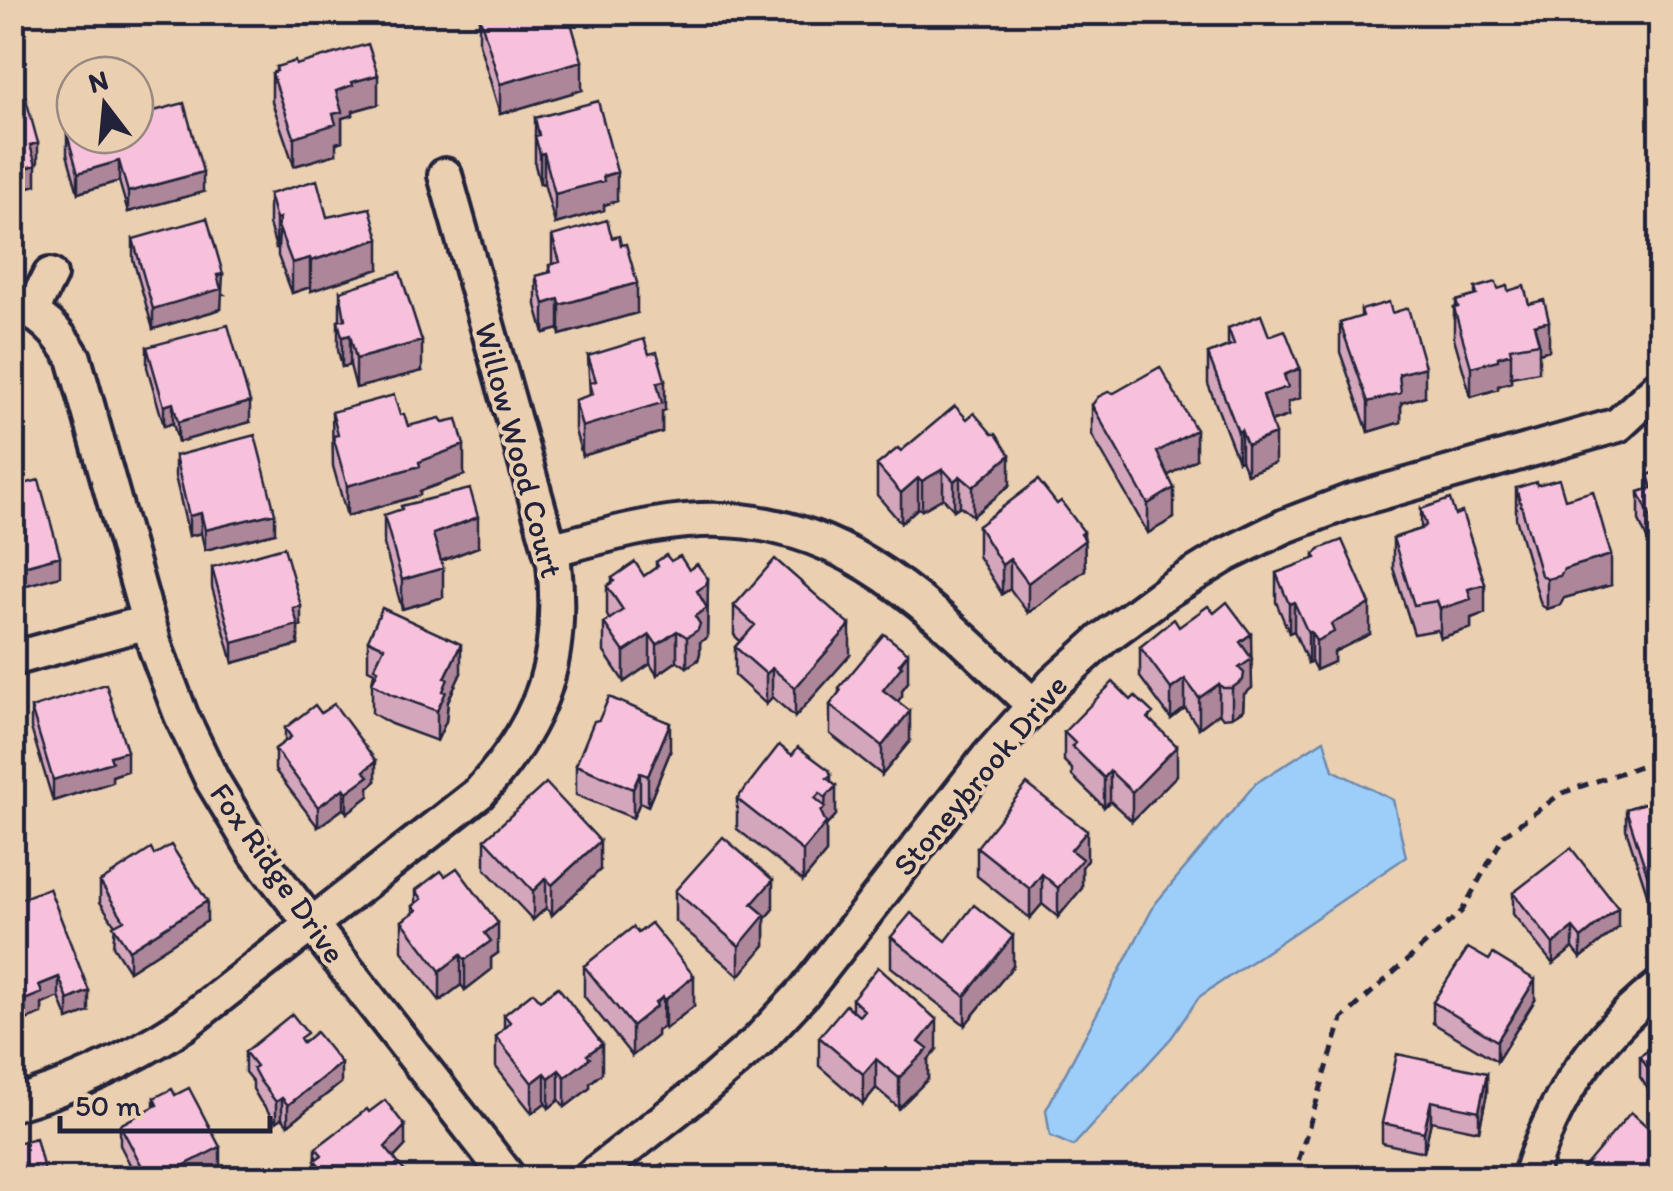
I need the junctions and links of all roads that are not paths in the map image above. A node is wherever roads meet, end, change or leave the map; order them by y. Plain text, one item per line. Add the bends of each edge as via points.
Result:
1 (445, 175) dead end
2 (50, 275) dead end
3 (22, 307) edge
4 (1660, 386) edge
5 (550, 550) junction
6 (148, 622) junction
7 (12, 659) edge
8 (1033, 705) junction
9 (311, 926) junction
10 (1660, 986) edge
11 (12, 1104) edge
12 (508, 1178) edge
13 (589, 1178) edge
14 (1529, 1178) edge

1 - 5 street, Willow Wood Court
2 - 3 street
3 - 6 street, Fox Ridge Drive via 61,336 74,358
4 - 8 street, Stoneybrook Drive via 1618,426 1348,502 1240,548 1104,638
5 - 8 street via 645,526 704,520 792,531 834,545 910,591
5 - 9 street, Willow Wood Court via 558,606 555,650 529,728 479,793
6 - 7 street
6 - 9 street, Fox Ridge Drive via 212,780
8 - 13 street, Stoneybrook Drive via 804,992 698,1094
9 - 11 street, Willow Wood Court via 133,1057
9 - 12 street, Fox Ridge Drive
10 - 14 street via 1584,1060 1538,1146

